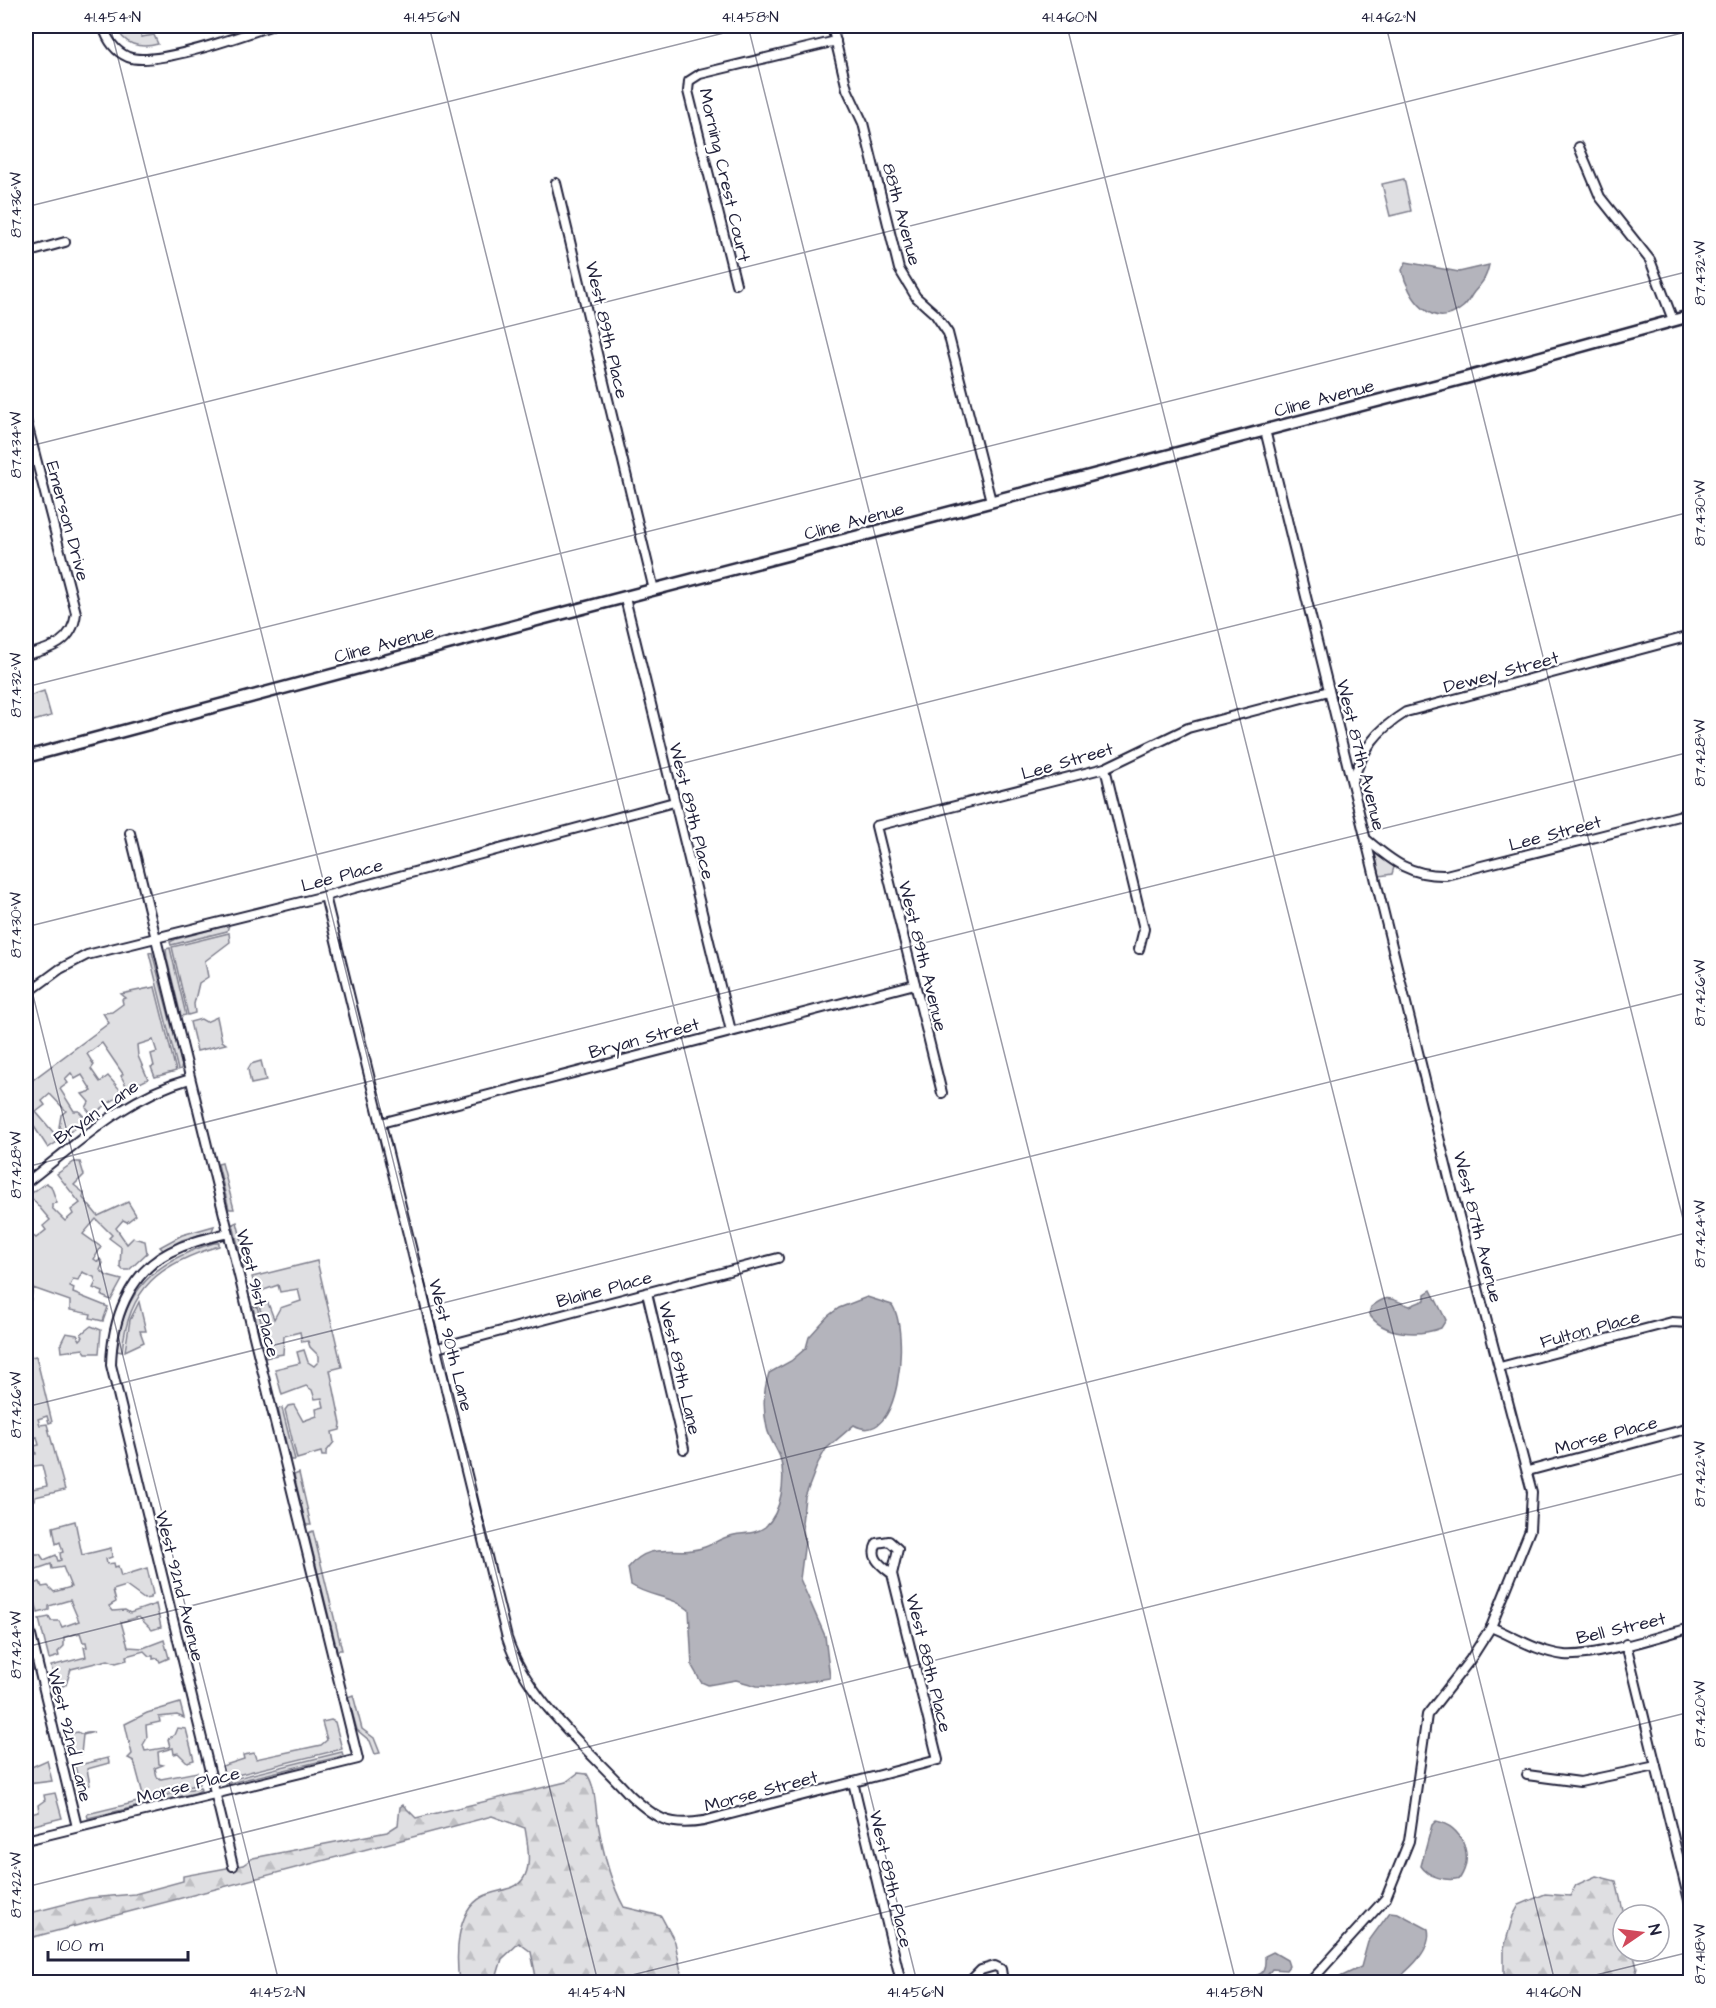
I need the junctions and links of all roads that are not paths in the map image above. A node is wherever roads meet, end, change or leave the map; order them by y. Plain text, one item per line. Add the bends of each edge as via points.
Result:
1 (103, 26) edge
2 (270, 26) edge
3 (832, 26) edge
4 (836, 41) junction
5 (1579, 147) dead end
6 (556, 183) dead end
7 (65, 242) dead end
8 (26, 253) edge
9 (736, 284) dead end
10 (1690, 316) edge
11 (1673, 320) junction
12 (26, 420) edge
13 (1265, 430) junction
14 (992, 501) junction
15 (654, 590) junction
16 (625, 598) junction
17 (1690, 636) edge
18 (26, 656) edge
19 (1329, 691) junction
20 (26, 757) edge
21 (1105, 768) junction
22 (1352, 781) junction
23 (674, 802) junction
24 (1690, 813) edge
25 (876, 826) joint
26 (130, 833) dead end
27 (1366, 839) junction
28 (325, 896) junction
29 (157, 937) junction
30 (1139, 950) dead end
31 (26, 976) edge
32 (915, 984) junction
33 (33, 988) junction
34 (26, 994) edge
35 (730, 1031) junction
36 (190, 1079) junction
37 (942, 1094) dead end
38 (381, 1123) junction
39 (26, 1183) edge
40 (228, 1233) junction
41 (778, 1258) dead end
42 (647, 1293) junction
43 (1689, 1322) edge
44 (436, 1348) junction
45 (1500, 1367) junction
46 (1690, 1428) edge
47 (684, 1449) dead end
48 (1528, 1470) junction
49 (892, 1574) dead end
50 (26, 1616) edge
51 (1491, 1627) junction
52 (1690, 1628) edge
53 (1626, 1644) junction
54 (358, 1759) joint
55 (938, 1760) joint
56 (1656, 1766) junction
57 (608, 1771) joint
58 (1527, 1774) dead end
59 (852, 1782) junction
60 (215, 1794) junction
61 (77, 1827) junction
62 (26, 1840) edge
63 (233, 1866) dead end
64 (1690, 1904) edge
65 (901, 1983) edge
66 (969, 1983) edge
67 (1003, 1983) edge
68 (1310, 1983) edge

1 - 2 street via 114,48 139,60
3 - 4 street, 88th Avenue
4 - 9 street, Morning Crest Court via 699,74 689,81 688,91
4 - 14 street, 88th Avenue via 848,89 863,123 899,269 916,297 948,333
5 - 11 street via 1600,197 1650,260
6 - 15 street, West 89th Place
7 - 8 street
10 - 11 street, Cline Avenue
11 - 13 street, Cline Avenue
12 - 18 street, Emerson Drive via 76,613 71,631 55,646
13 - 14 street, Cline Avenue
13 - 19 street, West 87th Avenue
14 - 15 street, Cline Avenue
15 - 16 street, Cline Avenue
16 - 20 street, Cline Avenue
16 - 23 street, West 89th Place
17 - 22 street, Dewey Street via 1406,712 1383,726 1363,753
19 - 21 street, Lee Street via 1188,728
19 - 22 street, West 87th Avenue
21 - 25 street, Lee Street
21 - 30 street via 1144,929
22 - 27 street, West 87th Avenue
23 - 28 street, Lee Place
23 - 35 street, West 89th Place
24 - 27 street, Lee Street via 1446,875 1412,872
25 - 32 street, West 89th Avenue
26 - 29 street, West 91st Place
27 - 45 street, West 87th Avenue
28 - 29 street, Lee Place
28 - 38 street, West 90th Lane
29 - 33 street, Lee Place via 87,955
29 - 36 street, West 91st Place
31 - 33 street
32 - 35 street, Bryan Street
32 - 37 street, West 89th Avenue
33 - 34 street, Lee Place
35 - 38 street, Bryan Street
36 - 39 street, Bryan Lane via 162,1087 128,1104
36 - 40 street, West 91st Place
38 - 44 street, West 90th Lane
40 - 54 street, West 91st Place
40 - 60 street, West 92nd Avenue via 169,1252 134,1284 112,1336 111,1365
41 - 42 street, Blaine Place
42 - 44 street, Blaine Place
42 - 47 street, West 89th Lane
43 - 45 street, Fulton Place via 1672,1322
44 - 57 street, West 90th Lane via 507,1638 517,1665 530,1687
45 - 48 street, West 87th Avenue
46 - 48 street, Morse Place
48 - 51 street, West 87th Avenue via 1532,1492 1530,1530
49 - 55 street, West 88th Place
50 - 61 street, West 92nd Lane
51 - 53 street, Bell Street via 1543,1650 1565,1655
51 - 68 street, West 87th Avenue via 1427,1715 1409,1841 1386,1898
52 - 53 street, Bell Street
53 - 56 street
54 - 60 street, Morse Place
55 - 59 street, Morse Street
56 - 58 street via 1580,1782
56 - 64 street
57 - 59 street, Morse Street via 647,1811 680,1824
59 - 65 street, West 89th Place
60 - 61 street, Morse Place
60 - 63 street, West 92nd Avenue
61 - 62 street, Morse Place
66 - 67 street via 981,1970 993,1966 1001,1969

